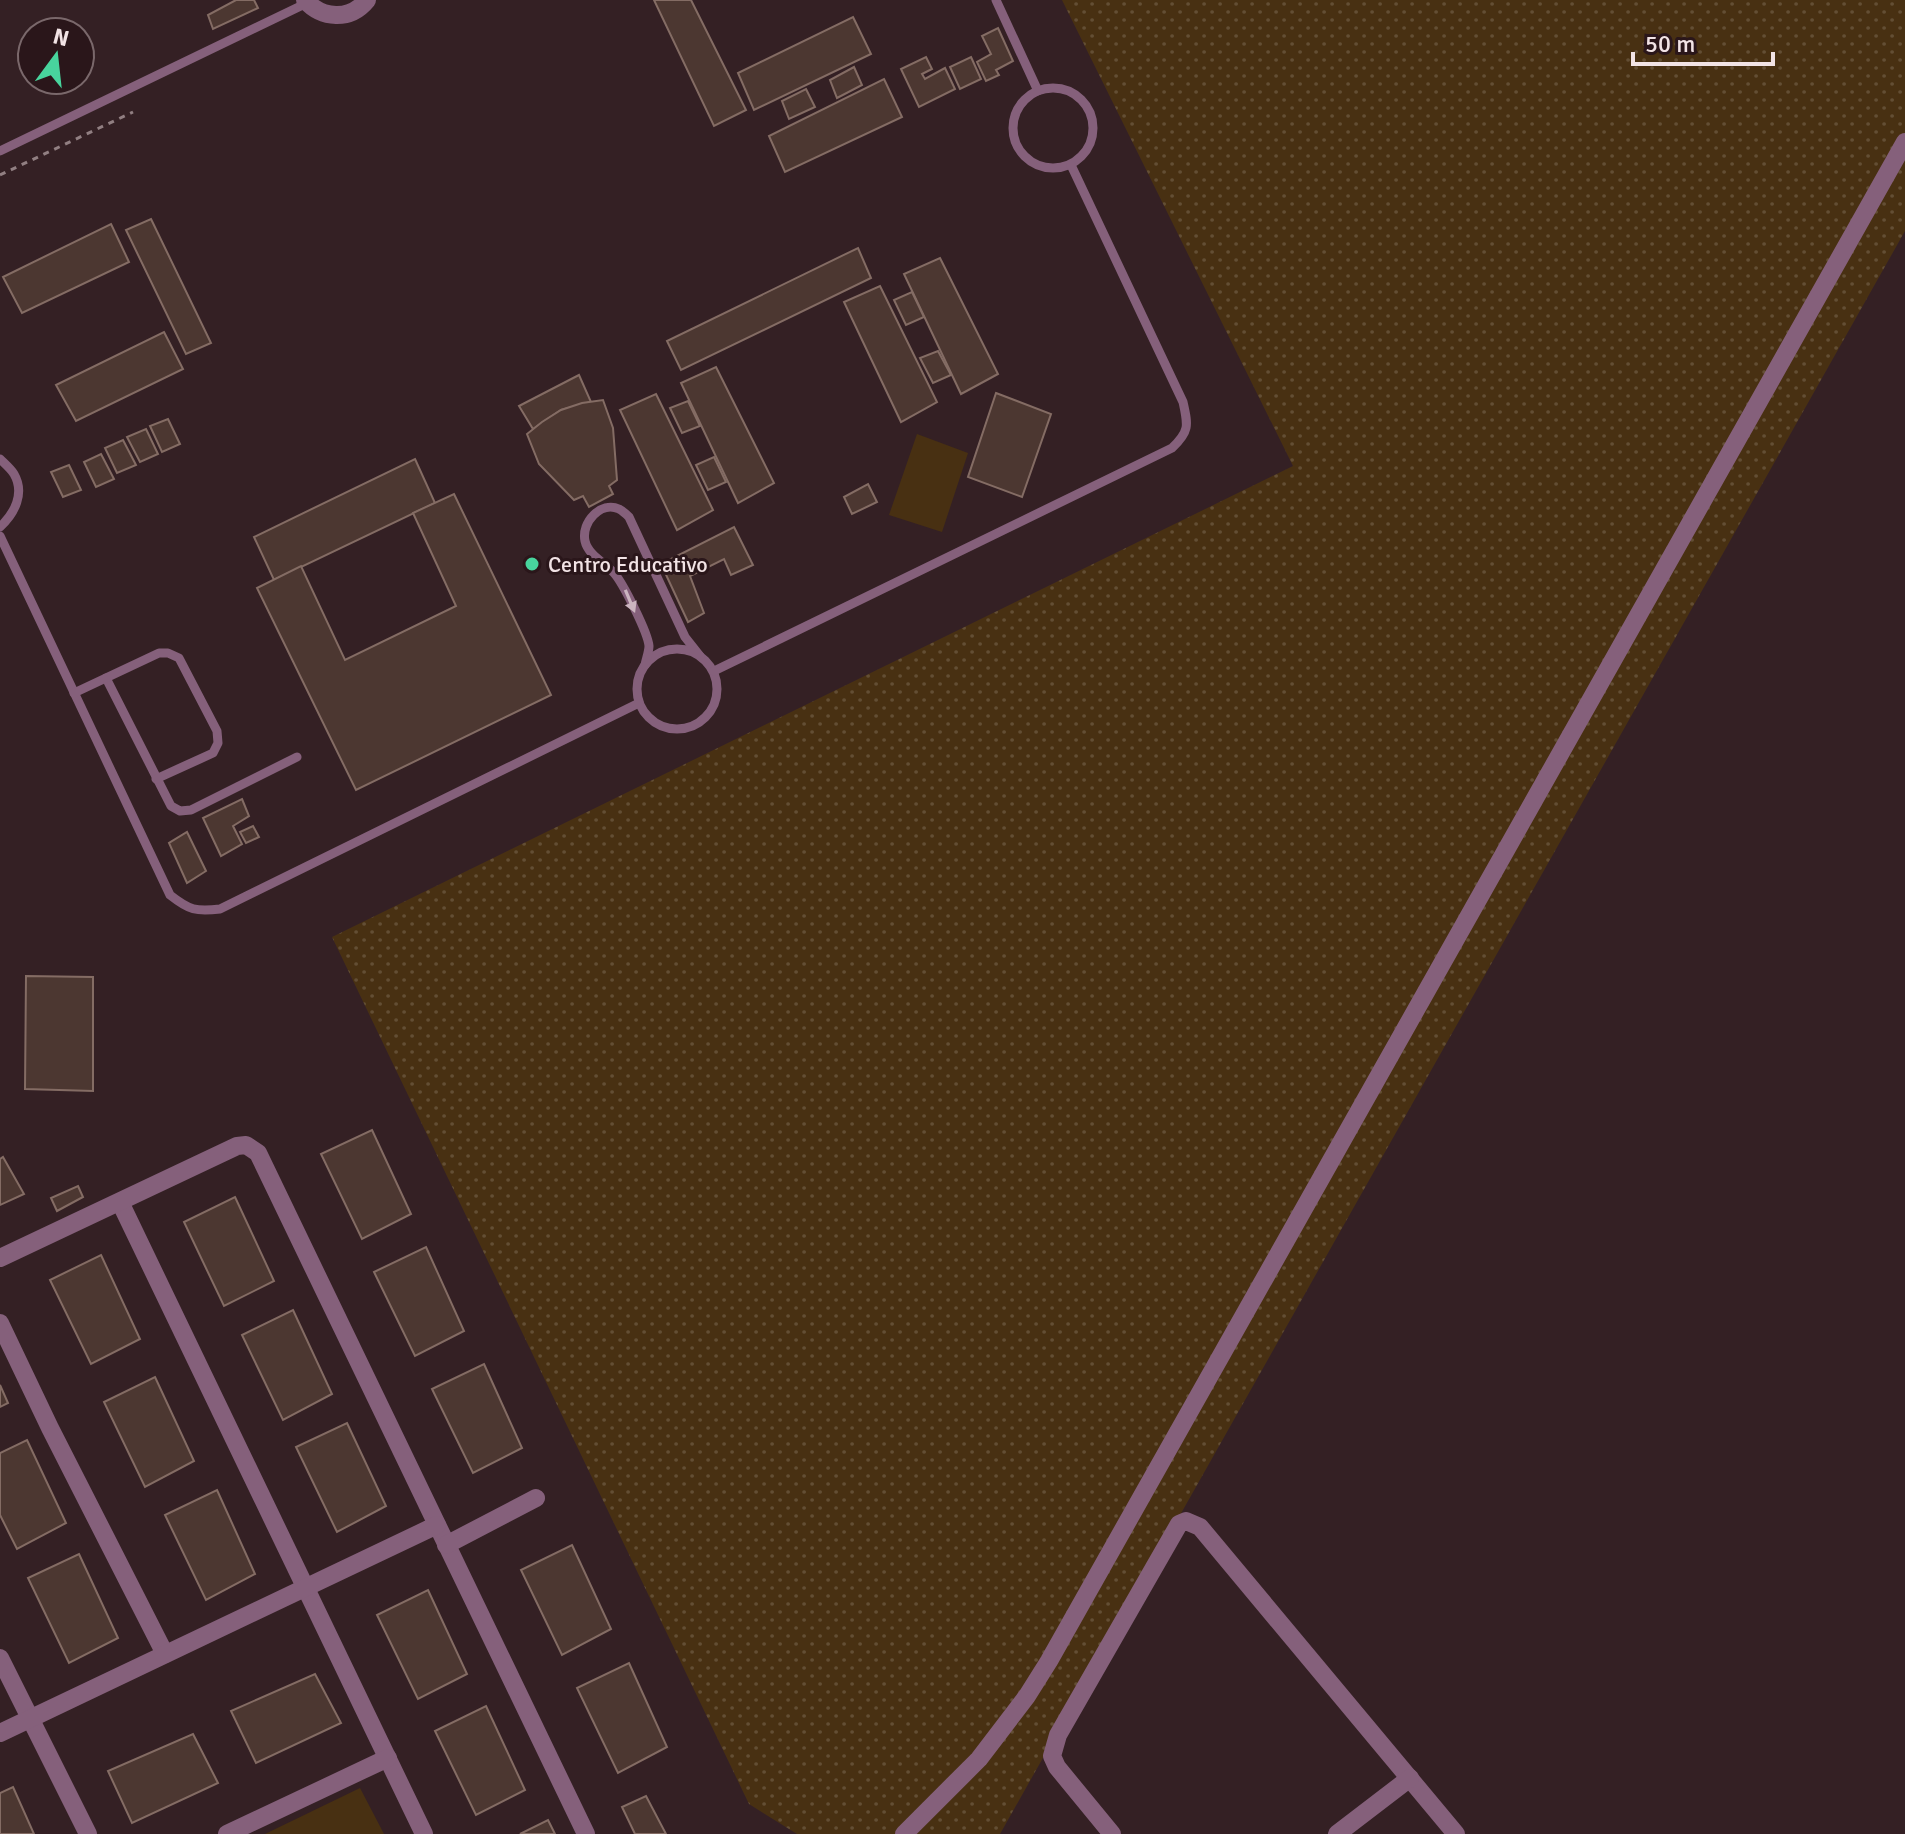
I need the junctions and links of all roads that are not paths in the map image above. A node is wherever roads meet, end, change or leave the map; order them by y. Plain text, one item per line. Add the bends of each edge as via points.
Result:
1 (367, 0) edge
2 (996, 0) edge
3 (306, 1) edge
4 (1038, 91) junction
5 (1905, 142) edge
6 (0, 151) edge
7 (1071, 165) junction
8 (0, 459) edge
9 (0, 527) edge
10 (0, 536) edge
11 (700, 656) junction
12 (645, 665) junction
13 (714, 671) junction
14 (106, 678) junction
15 (74, 693) junction
16 (639, 703) junction
17 (297, 757) dead end
18 (156, 779) junction
19 (120, 1202) junction
20 (0, 1258) edge
21 (0, 1323) edge
22 (536, 1498) dead end
23 (437, 1525) junction
24 (446, 1545) junction
25 (305, 1588) junction
26 (165, 1654) junction
27 (0, 1658) edge
28 (30, 1719) junction
29 (0, 1733) edge
30 (388, 1758) junction
31 (1410, 1778) junction
32 (88, 1834) edge
33 (227, 1834) edge
34 (424, 1834) edge
35 (586, 1834) edge
36 (904, 1834) edge
37 (1112, 1834) edge
38 (1337, 1834) edge
39 (1456, 1834) edge

1 - 3 street via 340,15 327,15
2 - 4 lane
3 - 6 lane
4 - 7 lane via 1065,90 1087,106 1092,118 1090,145
4 - 7 lane via 1018,107 1013,119 1016,145 1033,164 1058,169
5 - 36 street via 1049,1661 979,1759
7 - 13 lane via 1183,402 1183,437 1172,448
8 - 9 lane via 14,474 19,495 13,515
10 - 15 lane
11 - 12 lane via 681,649 661,652
11 -> 12 lane via 685,637 629,517 606,508 593,515 585,542 624,585 649,645
11 - 13 lane
12 - 16 lane via 637,683
13 - 16 lane via 715,703 694,727 672,730 652,721
14 - 15 lane
14 - 18 lane
14 - 18 lane via 159,653 179,658 217,731 213,753
15 - 16 lane via 170,895 201,912 220,909
17 - 18 lane via 191,810 171,806
19 - 20 street
19 - 23 street via 237,1146 258,1153
19 - 25 street
21 - 26 street
22 - 24 street
23 - 24 street
23 - 25 street
24 - 35 street
25 - 26 street
25 - 30 street
26 - 28 street
27 - 28 street
28 - 29 street
28 - 32 street
30 - 33 street
30 - 34 street
31 - 37 street via 1200,1527 1186,1521 1179,1524 1058,1735 1052,1756
31 - 38 street
31 - 39 street

